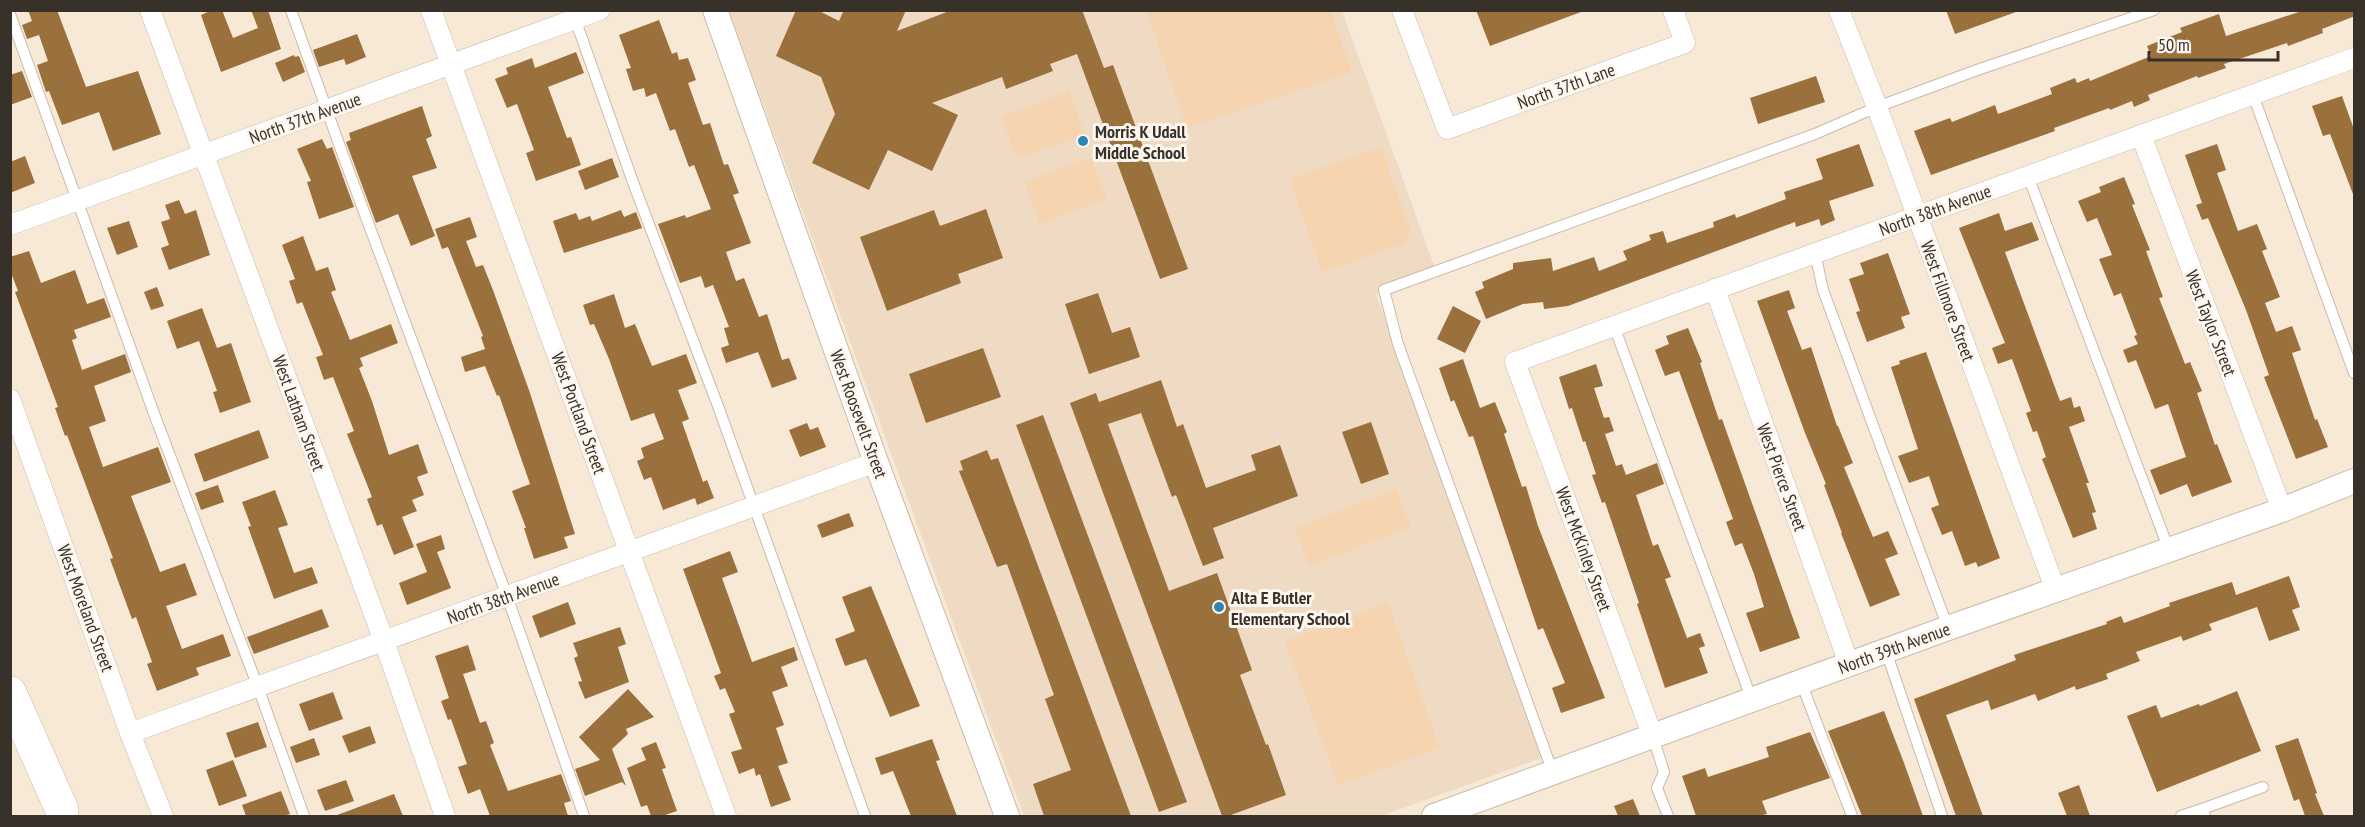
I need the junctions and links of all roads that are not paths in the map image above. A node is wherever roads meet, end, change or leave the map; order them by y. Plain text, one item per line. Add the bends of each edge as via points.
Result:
1 (150, 10) edge
2 (291, 10) edge
3 (431, 10) edge
4 (600, 10) edge
5 (715, 10) edge
6 (1402, 10) edge
7 (1673, 10) edge
8 (1839, 10) edge
9 (2154, 10) edge
10 (10, 14) edge
11 (574, 15) edge
12 (2355, 58) edge
13 (451, 65) junction
14 (2253, 95) junction
15 (1877, 107) junction
16 (327, 110) junction
17 (2141, 135) junction
18 (202, 155) junction
19 (2028, 176) junction
20 (78, 200) junction
21 (1917, 217) junction
22 (10, 225) edge
23 (1815, 253) junction
24 (1715, 290) junction
25 (1614, 326) junction
26 (1515, 362) joint
27 (2355, 373) edge
28 (10, 399) edge
29 (876, 462) junction
30 (2355, 481) edge
31 (752, 507) junction
32 (2282, 510) junction
33 (2169, 550) junction
34 (629, 552) junction
35 (2056, 591) junction
36 (507, 596) junction
37 (1948, 628) junction
38 (384, 641) junction
39 (1886, 651) junction
40 (1849, 664) junction
41 (1801, 682) junction
42 (258, 687) junction
43 (10, 693) edge
44 (1753, 700) junction
45 (10, 711) edge
46 (130, 733) junction
47 (1653, 737) junction
48 (1553, 773) junction
49 (2263, 787) dead end
50 (64, 813) edge
51 (2204, 813) edge
52 (163, 816) edge
53 (304, 816) edge
54 (445, 816) edge
55 (584, 816) edge
56 (726, 816) edge
57 (865, 816) edge
58 (1007, 816) edge
59 (1434, 816) edge
60 (1668, 816) edge
61 (1852, 816) edge
62 (1942, 816) edge
63 (2181, 816) edge

1 - 18 street, West Latham Street
2 - 16 lane
3 - 13 street, West Portland Street
4 - 11 street, North 37th Avenue
5 - 29 street, West Roosevelt Street
6 - 7 street, North 37th Lane via 1447,129 1685,43
8 - 15 street, West Fillmore Street
9 - 15 lane
10 - 20 lane
11 - 13 street, North 37th Avenue
11 - 31 lane
12 - 14 street, North 38th Avenue
13 - 16 street, North 37th Avenue
13 - 34 street, West Portland Street
14 - 17 street, North 38th Avenue
14 - 27 lane
15 - 21 street, West Fillmore Street
15 - 48 lane via 1815,134 1384,290 1398,344
16 - 18 street, North 37th Avenue
16 - 36 lane
17 - 19 street, North 38th Avenue
17 - 32 street, West Taylor Street
18 - 20 street, North 37th Avenue
18 - 38 street, West Latham Street
19 - 21 street, North 38th Avenue
19 - 33 lane
20 - 22 street, North 37th Avenue
20 - 42 lane
21 - 23 street, North 38th Avenue
21 - 35 street, West Fillmore Street
23 - 24 street, North 38th Avenue
23 - 37 lane via 1823,290
24 - 25 street, North 38th Avenue
24 - 40 street, West Pierce Street
25 - 26 street, North 38th Avenue
25 - 44 lane
26 - 47 street, West McKinley Street
28 - 46 street, West Moreland Street
29 - 31 street, North 38th Avenue
29 - 58 street, West Roosevelt Street
30 - 32 street, North 39th Avenue
31 - 34 street, North 38th Avenue
31 - 57 lane
32 - 33 street, North 39th Avenue
33 - 35 street, North 39th Avenue
34 - 36 street, North 38th Avenue
34 - 56 street, West Portland Street
35 - 37 street, North 39th Avenue
36 - 38 street, North 38th Avenue
36 - 55 lane
37 - 39 street, North 39th Avenue
38 - 42 street, North 38th Avenue
38 - 54 street, West Latham Street
39 - 40 street, North 39th Avenue
39 - 62 lane
40 - 41 street, North 39th Avenue
41 - 44 street, North 39th Avenue
41 - 61 lane
42 - 46 street, North 38th Avenue
42 - 53 lane
43 - 50 highway
44 - 47 street, North 39th Avenue
45 - 50 highway
46 - 52 street, West Moreland Street
47 - 48 street, North 39th Avenue
47 - 60 lane via 1664,772 1657,788
48 - 59 street, North 39th Avenue
49 - 51 lane
51 - 63 lane

